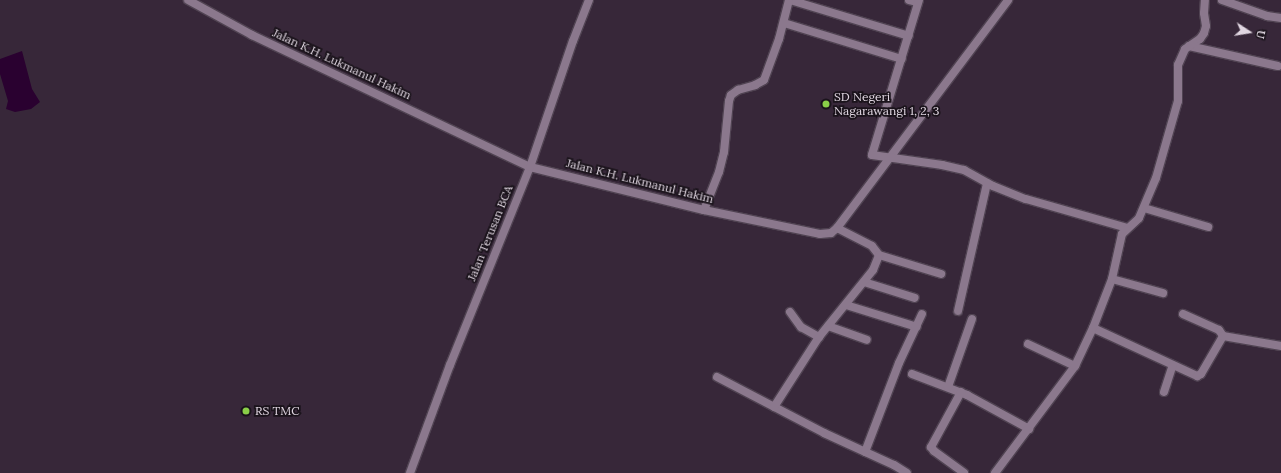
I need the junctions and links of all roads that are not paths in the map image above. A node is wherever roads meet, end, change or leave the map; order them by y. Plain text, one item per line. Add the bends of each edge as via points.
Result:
1 (188, 0) edge
2 (589, 0) edge
3 (790, 0) edge
4 (909, 0) edge
5 (1008, 0) edge
6 (1205, 0) edge
7 (1222, 0) edge
8 (919, 1) edge
9 (1281, 18) edge
10 (784, 23) junction
11 (909, 36) junction
12 (1189, 46) junction
13 (902, 59) junction
14 (1278, 66) dead end
15 (890, 157) junction
16 (530, 167) junction
17 (987, 183) junction
18 (1144, 208) junction
19 (704, 210) junction
20 (1208, 227) dead end
21 (837, 228) junction
22 (1127, 228) junction
23 (879, 255) junction
24 (941, 274) dead end
25 (1112, 279) junction
26 (864, 282) junction
27 (1163, 293) dead end
28 (915, 298) dead end
29 (846, 305) junction
30 (958, 311) dead end
31 (790, 312) dead end
32 (922, 314) dead end
33 (1183, 314) dead end
34 (972, 319) dead end
35 (828, 326) junction
36 (917, 327) junction
37 (1093, 328) junction
38 (1223, 336) junction
39 (820, 337) junction
40 (867, 340) dead end
41 (1028, 344) dead end
42 (1281, 346) edge
43 (1173, 365) junction
44 (1075, 366) junction
45 (912, 374) dead end
46 (717, 377) dead end
47 (948, 387) junction
48 (961, 392) junction
49 (1164, 392) dead end
50 (774, 407) junction
51 (1029, 429) junction
52 (865, 452) junction
53 (410, 473) edge
54 (907, 473) edge
55 (964, 473) edge
56 (995, 473) edge

1 - 16 street, Jalan K.H. Lukmanul Hakim via 252,36
2 - 16 street, Jalan Terusan BCA
3 - 10 street
3 - 11 street
4 - 8 street
5 - 15 street
6 - 12 street via 1204,33
7 - 9 street via 1267,16
8 - 11 street
10 - 13 street
10 - 19 street via 764,80 731,95 724,152
11 - 13 street
12 - 14 street
12 - 18 street via 1182,54 1178,65 1178,101 1157,175
13 - 15 street via 872,154 882,158
15 - 17 street via 964,170
15 - 21 street
16 - 19 street, Jalan K.H. Lukmanul Hakim
16 - 53 street, Jalan Terusan BCA via 450,365
17 - 22 street via 1026,199
17 - 30 street
18 - 20 street
18 - 22 street via 1139,218
19 - 21 street, Jalan K.H. Lukmanul Hakim via 820,234 831,233
21 - 23 street via 872,246
22 - 25 street via 1121,239
23 - 24 street
23 - 26 street via 873,270
25 - 27 street
25 - 37 street
26 - 28 street
26 - 29 street
29 - 35 street
29 - 36 street
31 - 39 street via 801,327
32 - 36 street
33 - 38 street via 1219,330
34 - 47 street
35 - 39 street
35 - 40 street
36 - 52 street via 899,363
37 - 43 street
37 - 44 street
38 - 42 street
38 - 43 street via 1199,375
39 - 50 street
41 - 44 street
43 - 49 street
44 - 51 street
45 - 47 street
46 - 50 street
47 - 48 street
48 - 51 street
48 - 55 street via 931,447
50 - 52 street
51 - 56 street
52 - 54 street

